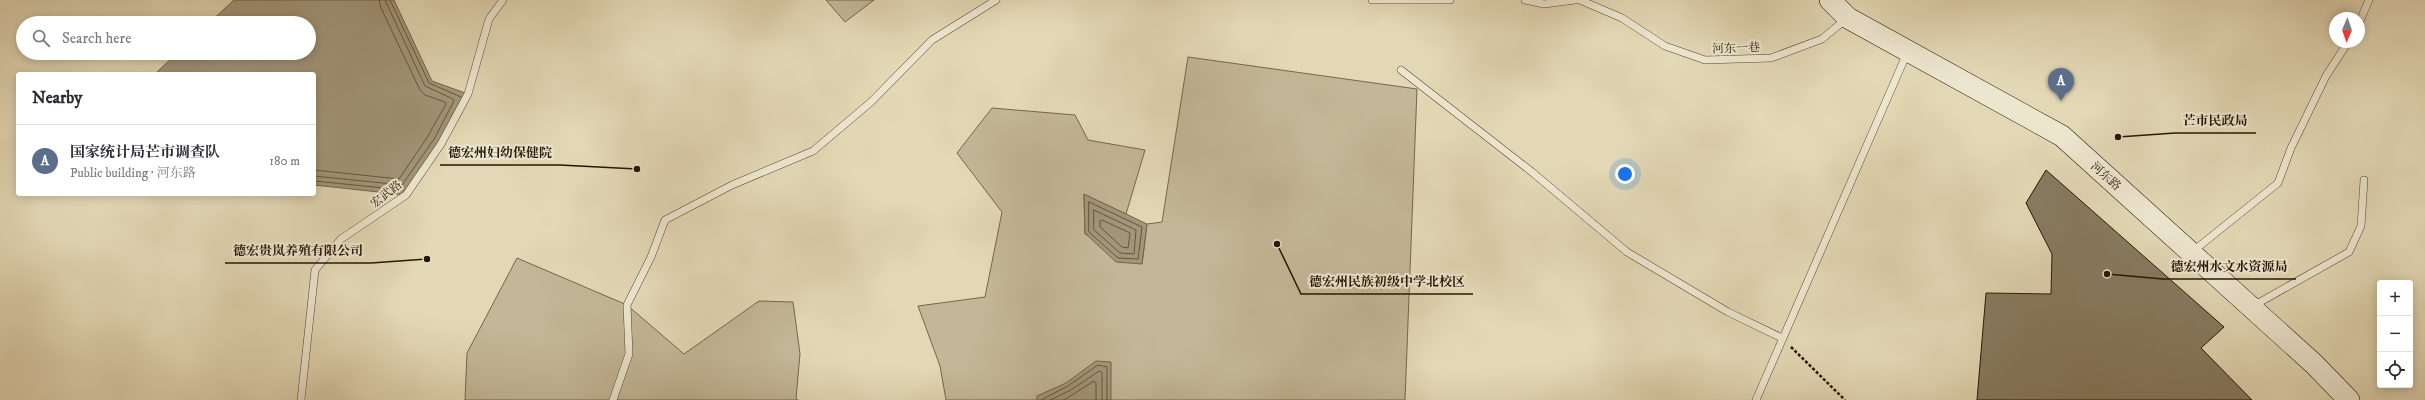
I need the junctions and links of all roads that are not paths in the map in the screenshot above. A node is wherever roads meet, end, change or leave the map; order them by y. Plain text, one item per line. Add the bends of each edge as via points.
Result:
1 (503, 0) edge
2 (996, 0) edge
3 (1372, 0) edge
4 (1450, 0) edge
5 (1525, 0) edge
6 (1575, 0) edge
7 (1580, 0) edge
8 (1830, 0) edge
9 (2369, 0) edge
10 (2364, 12) edge
11 (1848, 18) junction
12 (2344, 48) edge
13 (1908, 51) junction
14 (1401, 70) dead end
15 (2364, 180) dead end
16 (2191, 253) junction
17 (2252, 308) junction
18 (1782, 338) junction
19 (301, 400) edge
20 (613, 400) edge
21 (1756, 400) edge
22 (2349, 400) edge

1 - 19 lane, 宏武路 via 489,19 468,94 441,144 411,188 406,195 341,239 315,270
2 - 20 lane via 932,40 872,102 813,151 732,185 665,220 651,258 627,305 629,354
3 - 4 lane
5 - 6 lane via 1544,4
7 - 11 lane, 河东一巷 via 1622,18 1665,46 1705,60 1771,58 1822,39
8 - 11 main road, 河东路
9 - 10 lane
11 - 13 main road, 河东路
12 - 16 lane via 2319,90 2291,148 2278,183
13 - 16 main road, 河东路 via 2062,136
13 - 18 lane
14 - 18 lane via 1532,172 1626,252 1728,312
15 - 17 lane via 2361,226 2349,252
16 - 17 main road, 河东路
17 - 22 main road, 河东路 via 2314,364
18 - 21 lane

